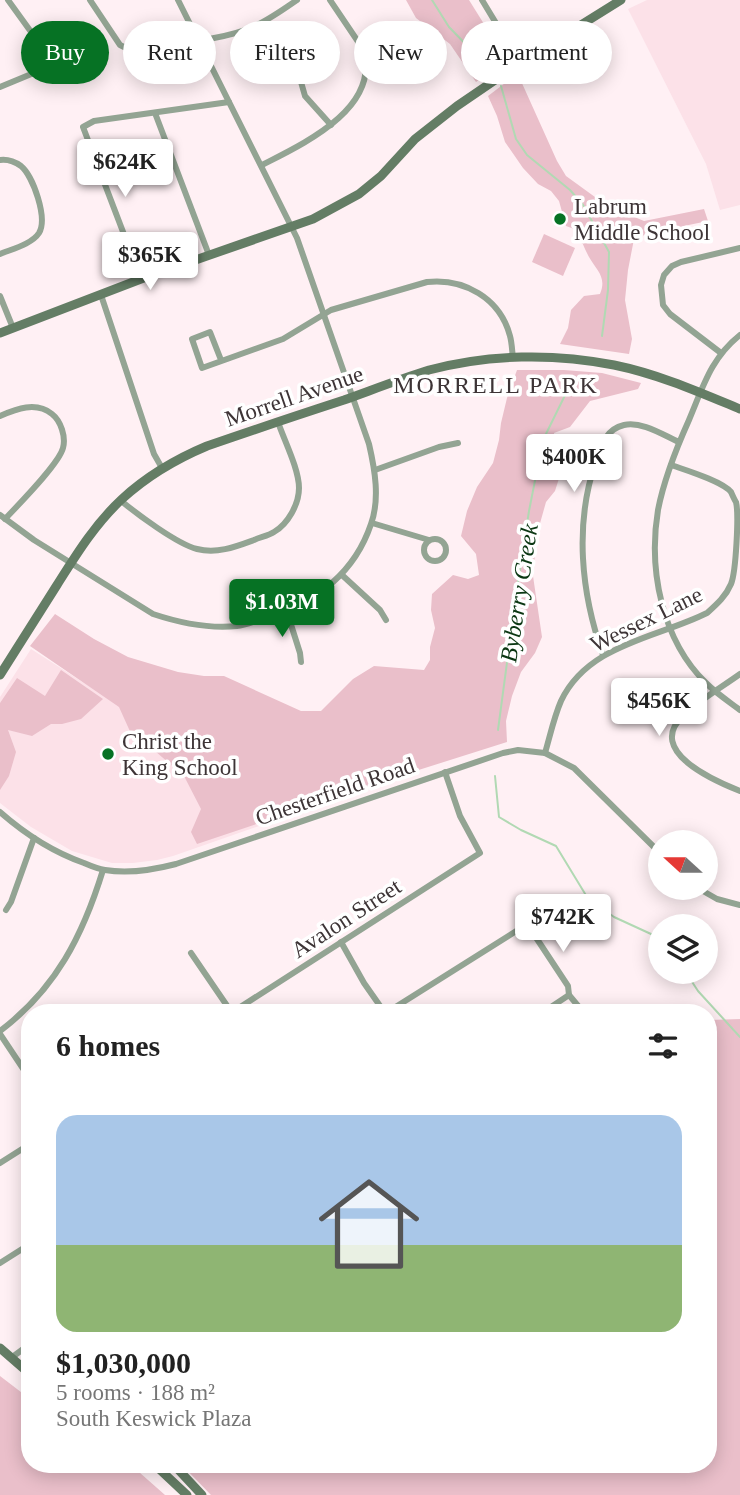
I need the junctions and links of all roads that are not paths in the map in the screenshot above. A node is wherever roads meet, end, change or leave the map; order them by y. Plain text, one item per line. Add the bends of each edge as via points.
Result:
1 (8, 0) edge
2 (90, 0) edge
3 (178, 0) edge
4 (297, 0) edge
5 (330, 0) edge
6 (482, 0) edge
7 (621, 0) edge
8 (188, 21) edge
9 (495, 21) edge
10 (585, 21) edge
11 (216, 37) edge
12 (123, 46) edge
13 (216, 77) edge
14 (302, 84) edge
15 (490, 84) edge
16 (0, 87) edge
17 (229, 102) junction
18 (155, 113) junction
19 (331, 125) junction
20 (0, 160) edge
21 (262, 165) junction
22 (291, 227) junction
23 (740, 248) edge
24 (0, 254) edge
25 (209, 255) junction
26 (141, 279) junction
27 (101, 295) junction
28 (0, 296) edge
29 (323, 314) junction
30 (12, 328) junction
31 (0, 333) edge
32 (740, 335) edge
33 (721, 353) junction
34 (513, 358) junction
35 (220, 360) junction
36 (700, 392) junction
37 (352, 397) junction
38 (740, 409) edge
39 (0, 416) edge
40 (278, 422) junction
41 (679, 442) junction
42 (458, 443) dead end
43 (671, 465) junction
44 (162, 468) junction
45 (375, 470) junction
46 (120, 500) junction
47 (3, 517) edge
48 (372, 523) junction
49 (429, 540) dead end
50 (71, 563) junction
51 (342, 575) junction
52 (287, 612) junction
53 (386, 620) dead end
54 (671, 628) junction
55 (603, 654) junction
56 (301, 662) dead end
57 (740, 674) edge
58 (0, 675) edge
59 (716, 692) junction
60 (740, 709) edge
61 (545, 753) junction
62 (445, 772) junction
63 (740, 791) edge
64 (0, 812) edge
65 (34, 838) junction
66 (648, 841) edge
67 (103, 870) junction
68 (718, 899) edge
69 (740, 905) edge
70 (6, 910) dead end
71 (341, 942) junction
72 (191, 953) dead end
73 (569, 995) junction
74 (32, 1004) edge
75 (225, 1004) edge
76 (245, 1004) edge
77 (380, 1004) edge
78 (400, 1004) edge
79 (556, 1004) edge
80 (576, 1004) edge
81 (21, 1015) edge
82 (0, 1032) edge
83 (21, 1065) edge
84 (21, 1150) edge
85 (0, 1163) edge
86 (21, 1250) edge
87 (0, 1264) edge
88 (0, 1348) edge
89 (21, 1351) edge
90 (11, 1358) junction
91 (21, 1366) edge
92 (164, 1473) edge
93 (181, 1473) edge
94 (187, 1495) edge
95 (202, 1495) edge

1 - 16 street via 47,54 48,63
2 - 12 street
3 - 8 street
4 - 11 street via 255,26
5 - 19 street via 360,42 366,69 359,93
6 - 9 street
7 - 10 street
13 - 17 street
14 - 19 street via 305,96
15 - 22 street via 415,139 359,194
17 - 18 street
17 - 21 street
18 - 25 street
18 - 26 street via 94,121 83,127
19 - 21 street
20 - 24 street via 9,159 28,174 43,219 39,233 30,241
21 - 22 street
22 - 25 street
22 - 29 street
23 - 33 street via 672,266 661,285 663,304 670,314
25 - 26 street
26 - 27 street
27 - 30 street
27 - 44 street
28 - 30 street
29 - 34 street via 427,282 454,283 479,292 502,315
29 - 35 street via 283,339
29 - 37 street
30 - 31 street
32 - 33 street
33 - 36 street
34 - 36 street, Morrell Avenue via 613,365
34 - 37 street, Morrell Avenue via 433,370
35 - 35 street via 202,368 192,339 210,332
36 - 38 street, Morrell Avenue
36 - 41 street
37 - 40 street, Morrell Avenue
37 - 45 street
39 - 47 street via 23,407 40,408 52,414 64,435 57,461
40 - 44 street, Morrell Avenue
40 - 46 street via 300,491 288,521 275,532 230,549 199,549 181,542
41 - 43 street
41 - 55 street via 631,424 612,430 603,441 583,520 587,599
42 - 45 street
43 - 54 street via 655,538 659,592
43 - 54 street, Wessex Lane via 723,485 736,501 736,569 728,590 707,613
44 - 46 street, Morrell Avenue
45 - 48 street
46 - 50 street, Morrell Avenue
47 - 50 street
48 - 49 street
48 - 51 street
50 - 52 street via 153,614 173,621 239,626
50 - 58 street, Morrell Avenue
51 - 52 street
51 - 53 street
52 - 56 street
54 - 55 street, Wessex Lane
54 - 59 street via 694,670
55 - 61 street, Wessex Lane via 568,688
57 - 59 street
59 - 60 street
59 - 63 street via 681,718 673,732 673,746 680,757
61 - 62 street, Chesterfield Road via 503,752
61 - 66 street, Chesterfield Road via 573,768
62 - 67 street, Chesterfield Road via 176,864 153,870
62 - 71 street, Avalon Street via 460,816 480,853
64 - 65 street, Chesterfield Road
65 - 67 street, Chesterfield Road
65 - 70 street
67 - 74 street via 86,919 63,963
68 - 69 street
71 - 76 street, Avalon Street
71 - 77 street
72 - 75 street
73 - 78 street via 568,986 536,936 521,928
73 - 79 street
73 - 80 street
81 - 82 street
82 - 83 street
84 - 85 street
86 - 87 street
88 - 90 street
89 - 90 street
90 - 91 street
92 - 94 street
93 - 95 street

